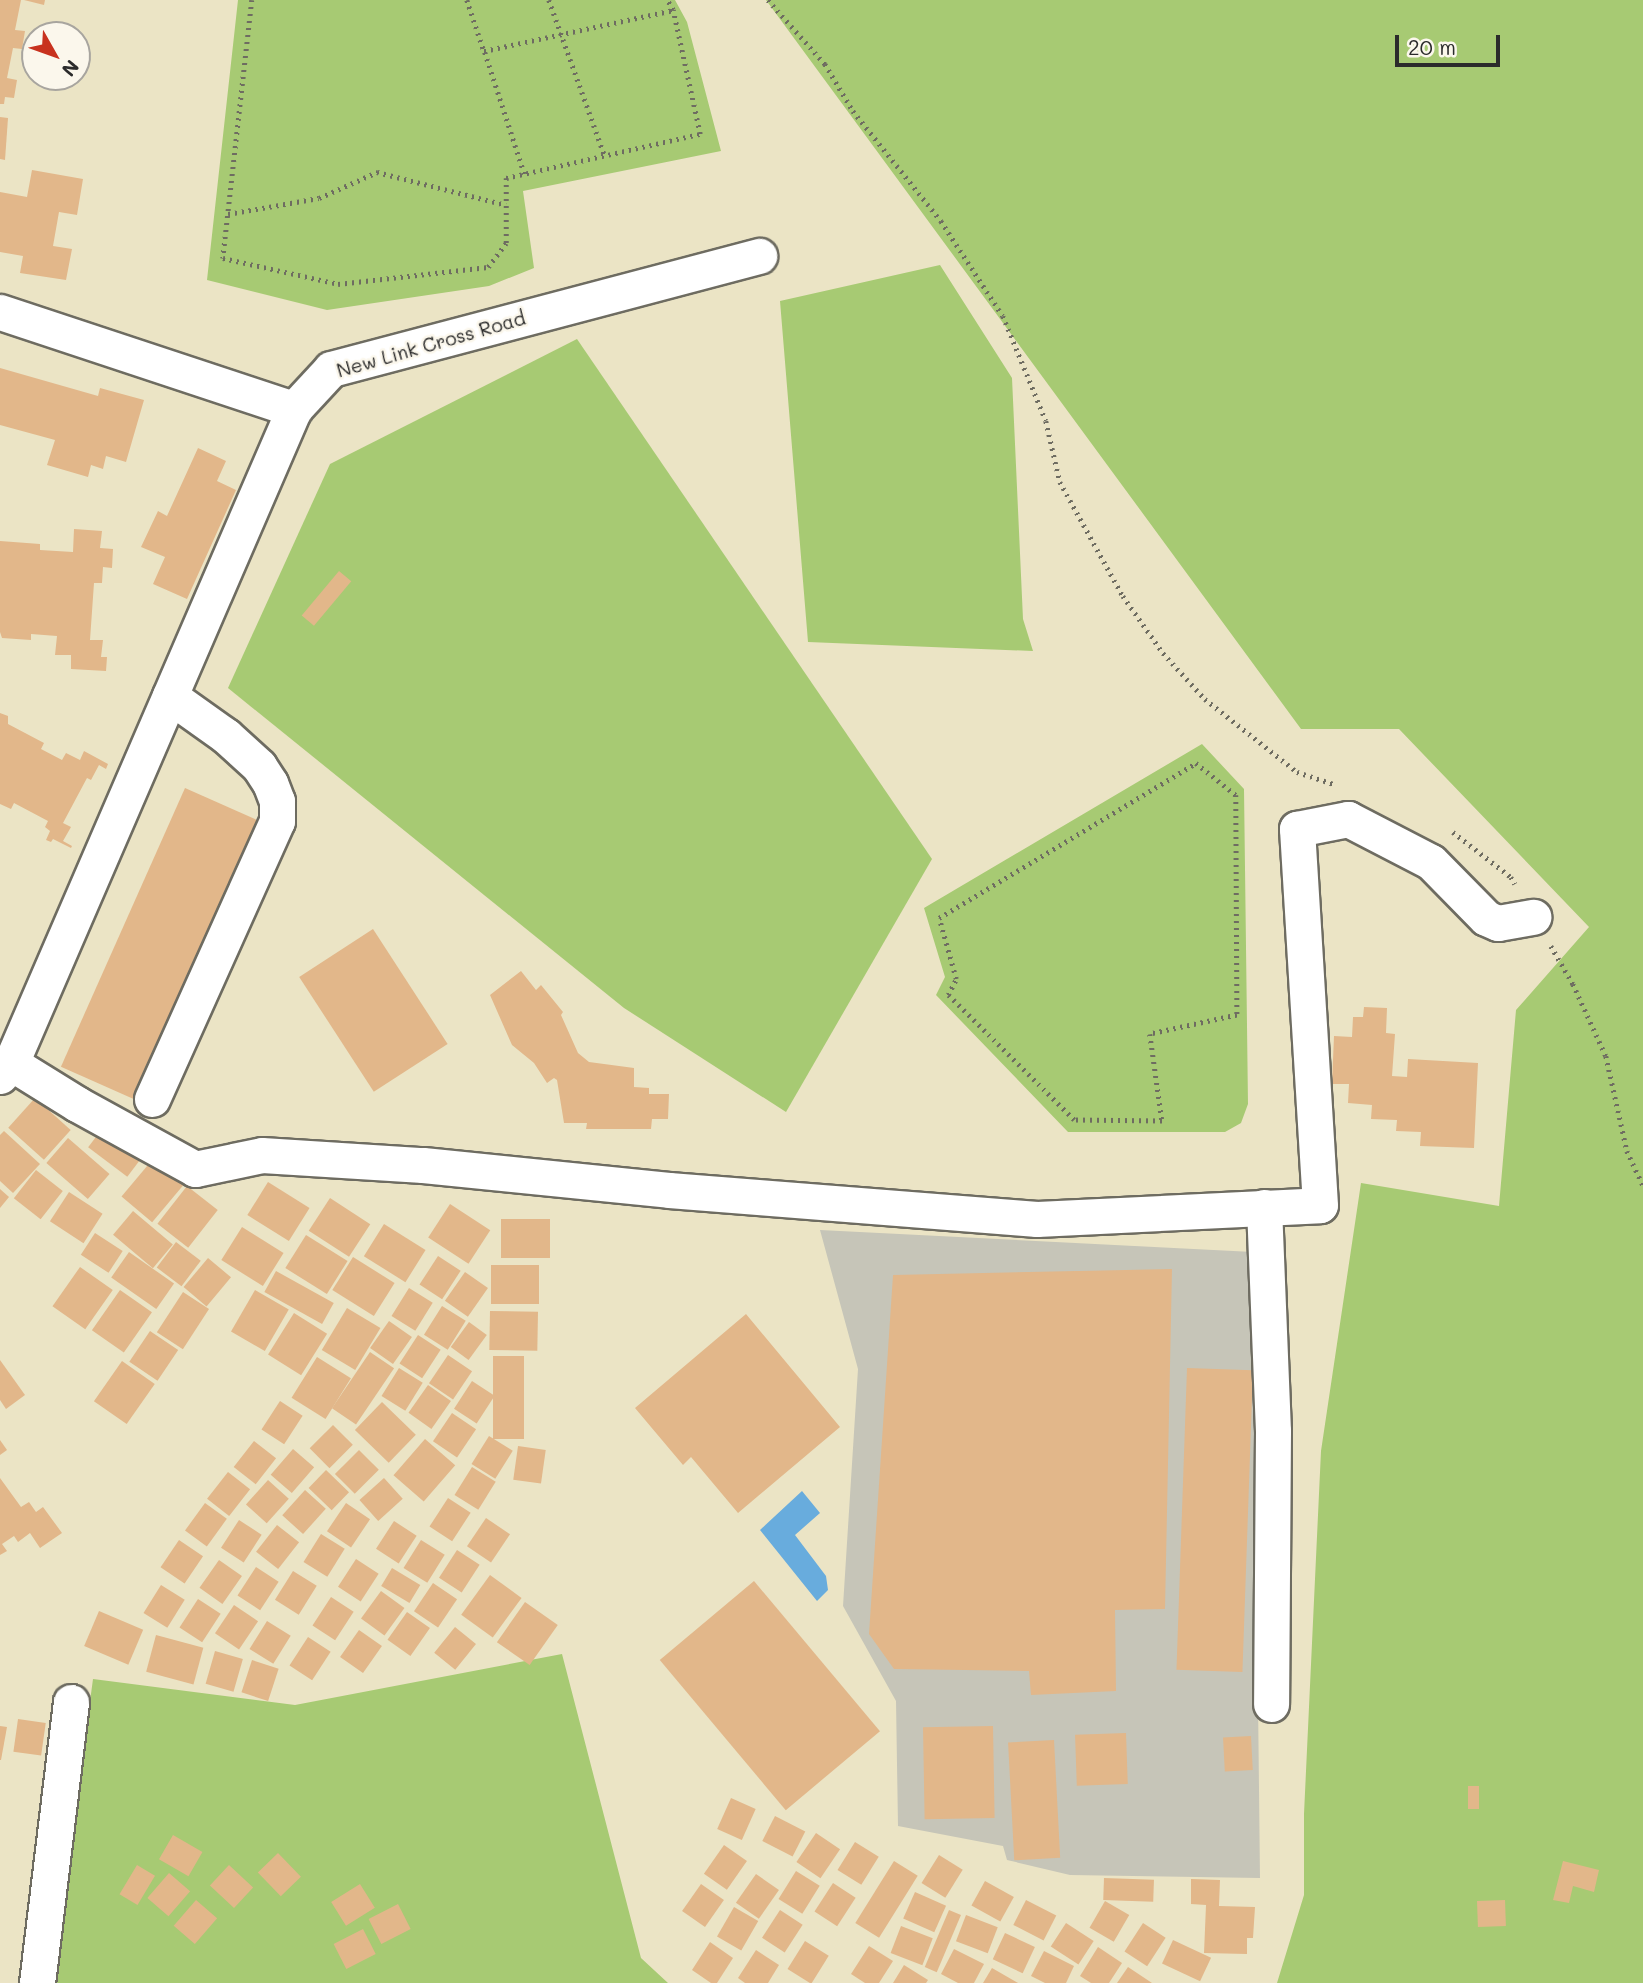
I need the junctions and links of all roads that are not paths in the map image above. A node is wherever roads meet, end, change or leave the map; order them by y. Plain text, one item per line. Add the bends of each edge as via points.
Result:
1 (759, 256) dead end
2 (0, 312) edge
3 (294, 409) junction
4 (170, 696) junction
5 (1533, 917) road end
6 (4, 1070) edge
7 (152, 1099) dead end
8 (669, 1190) junction
9 (560, 1196) dead end
10 (1264, 1208) junction
11 (71, 1702) dead end
12 (1271, 1704) dead end
13 (37, 1983) edge

1 - 3 street, New Link Cross Road via 331,369
2 - 3 street
3 - 4 street, New Link Cross Road
4 - 6 street, New Link Cross Road
4 - 7 street via 259,766 277,802 277,821
5 - 10 street via 1498,923 1486,918 1431,862 1348,819 1297,829 1320,1205
6 - 8 street via 195,1169 262,1155 423,1165
8 - 9 street
8 - 10 street via 1037,1219
10 - 12 street via 1273,1431
11 - 13 street

